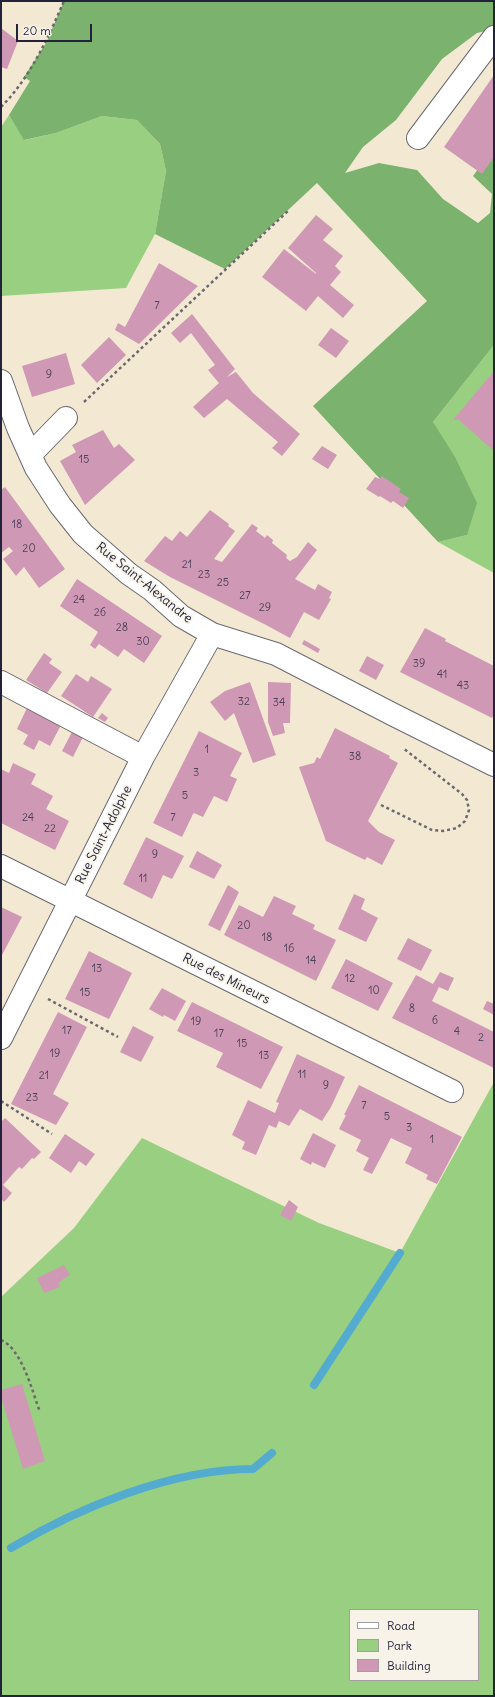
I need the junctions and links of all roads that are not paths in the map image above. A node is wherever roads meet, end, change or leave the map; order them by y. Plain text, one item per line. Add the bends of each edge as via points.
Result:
1 (494, 37) edge
2 (418, 138) dead end
3 (1, 381) edge
4 (66, 418) road end
5 (31, 454) junction
6 (212, 634) junction
7 (1, 682) edge
8 (143, 757) junction
9 (494, 765) edge
10 (1, 866) edge
11 (71, 901) junction
12 (1, 1038) edge
13 (452, 1091) dead end

1 - 2 street
3 - 5 street, Rue Saint-Alexandre via 18,428
4 - 5 street
5 - 6 street, Rue Saint-Alexandre via 46,485 83,534 182,616
6 - 8 street, Rue Saint-Adolphe
6 - 9 street, Rue Saint-Alexandre via 276,654
7 - 8 street
8 - 11 street, Rue Saint-Adolphe
10 - 11 street, Rue des Mineurs
11 - 12 street, Rue Saint-Adolphe
11 - 13 street, Rue des Mineurs

